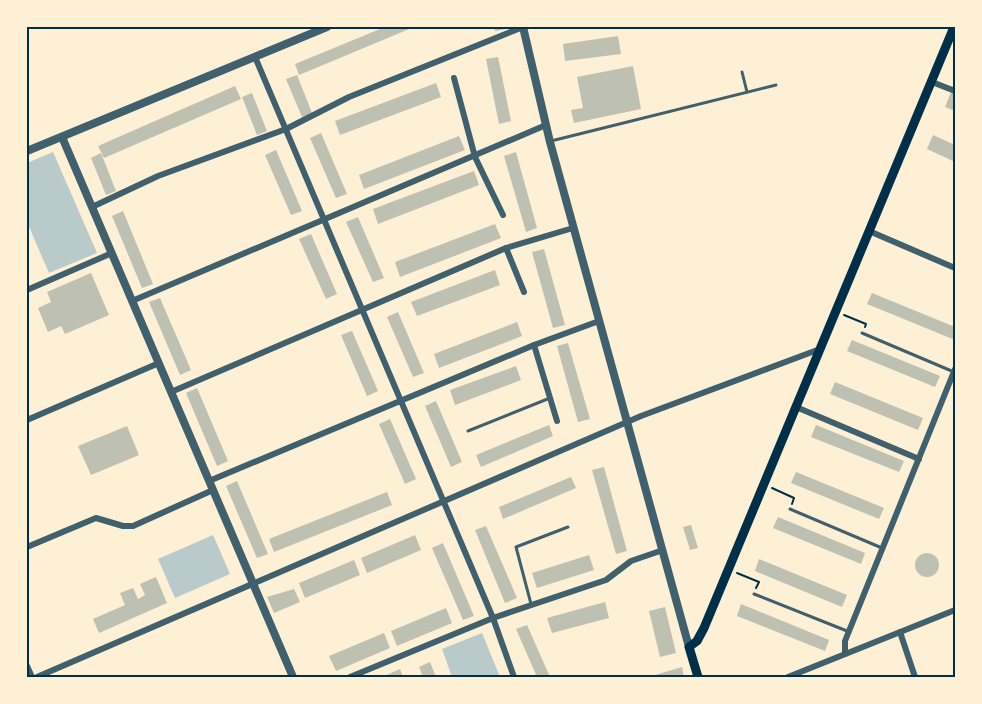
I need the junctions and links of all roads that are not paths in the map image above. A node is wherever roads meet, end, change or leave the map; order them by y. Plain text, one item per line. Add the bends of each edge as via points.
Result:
1 (327, 27) edge
2 (523, 27) edge
3 (954, 27) edge
4 (313, 30) edge
5 (255, 57) junction
6 (742, 72) dead end
7 (454, 78) dead end
8 (932, 82) junction
9 (776, 85) dead end
10 (955, 91) edge
11 (747, 92) junction
12 (546, 125) junction
13 (286, 129) junction
14 (62, 137) junction
15 (550, 142) junction
16 (27, 151) edge
17 (476, 157) junction
18 (92, 207) junction
19 (503, 214) dead end
20 (324, 220) junction
21 (573, 228) junction
22 (869, 231) junction
23 (506, 248) junction
24 (112, 253) junction
25 (955, 266) edge
26 (27, 290) edge
27 (524, 292) dead end
28 (132, 301) junction
29 (362, 310) junction
30 (599, 321) junction
31 (862, 333) dead end
32 (534, 345) junction
33 (820, 349) junction
34 (159, 363) junction
35 (954, 371) edge
36 (171, 392) junction
37 (550, 398) junction
38 (401, 402) junction
39 (796, 407) junction
40 (27, 420) edge
41 (557, 422) dead end
42 (628, 422) junction
43 (468, 430) dead end
44 (919, 459) junction
45 (211, 485) junction
46 (444, 502) junction
47 (790, 509) road end
48 (568, 527) dead end
49 (27, 547) edge
50 (883, 549) junction
51 (663, 550) junction
52 (254, 585) junction
53 (754, 594) dead end
54 (531, 604) junction
55 (955, 610) edge
56 (493, 618) junction
57 (849, 632) junction
58 (900, 632) junction
59 (689, 647) junction
60 (845, 654) junction
61 (27, 666) edge
62 (32, 677) edge
63 (37, 677) edge
64 (293, 677) edge
65 (350, 677) edge
66 (514, 677) edge
67 (698, 677) edge
68 (788, 677) edge
69 (915, 677) edge

1 - 4 street
2 - 12 street
2 - 13 street via 349,97
3 - 8 main road
4 - 5 street
5 - 13 street
5 - 14 street
6 - 11 lane
7 - 17 street
8 - 10 street
8 - 22 main road
9 - 11 lane
11 - 15 lane
12 - 15 street
12 - 17 street
13 - 18 street via 208,156
13 - 20 street
14 - 16 street
14 - 18 street
15 - 21 street
17 - 19 street
17 - 20 street
18 - 24 street
20 - 28 street
20 - 29 street
21 - 23 street
21 - 30 street
22 - 25 street
22 - 33 main road
23 - 27 street
23 - 29 street
24 - 26 street
24 - 28 street
28 - 34 street
29 - 36 street
29 - 38 street
30 - 32 street
30 - 42 street
31 - 35 lane
32 - 37 street
32 - 38 street
33 - 39 main road
33 - 42 street
34 - 36 street
34 - 40 street
35 - 44 street
36 - 45 street
37 - 41 street
37 - 43 lane
38 - 45 street
38 - 46 street
39 - 44 street
39 - 59 main road via 701,635
42 - 46 street
42 - 51 street
44 - 50 street
45 - 49 street via 132,526 96,518
45 - 52 street
46 - 52 street
46 - 56 street
47 - 50 lane
48 - 54 lane via 516,547
50 - 57 street
51 - 54 street via 632,561 606,580
51 - 59 street
52 - 63 street
52 - 64 street
53 - 57 lane
54 - 56 street
55 - 58 street
56 - 65 street
56 - 66 street
57 - 60 street
58 - 60 street
58 - 69 street
59 - 67 main road
60 - 68 street
61 - 62 street

